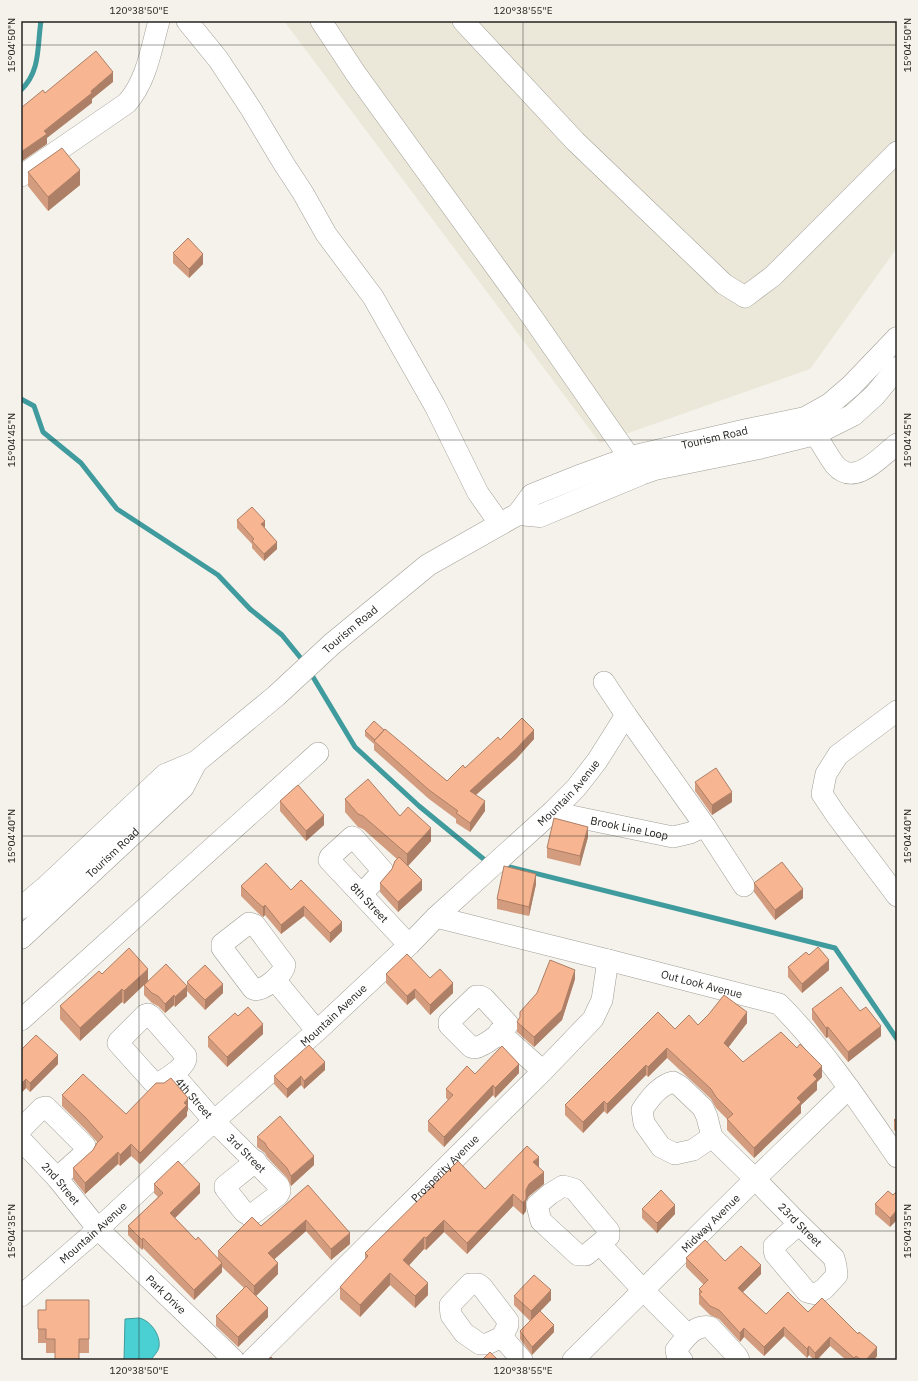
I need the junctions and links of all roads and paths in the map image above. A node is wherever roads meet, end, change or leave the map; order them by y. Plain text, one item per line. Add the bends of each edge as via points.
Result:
1 (159, 21) edge
2 (187, 21) edge
3 (321, 21) edge
4 (463, 21) edge
5 (897, 152) edge
6 (21, 176) edge
7 (897, 338) edge
8 (897, 368) edge
9 (815, 434) junction
10 (897, 444) edge
11 (636, 465) junction
12 (509, 519) junction
13 (604, 682) dead end
14 (897, 712) edge
15 (626, 715) junction
16 (318, 753) dead end
17 (196, 762) junction
18 (552, 812) junction
19 (705, 826) junction
20 (744, 886) dead end
21 (362, 894) junction
22 (897, 896) edge
23 (21, 908) edge
24 (436, 917) junction
25 (21, 938) edge
26 (409, 945) junction
27 (608, 960) junction
28 (275, 980) dead end
29 (21, 1020) edge
30 (317, 1031) junction
31 (499, 1032) dead end
32 (543, 1071) junction
33 (173, 1074) dead end
34 (849, 1088) junction
35 (214, 1122) junction
36 (21, 1129) edge
37 (712, 1137) junction
38 (21, 1140) edge
39 (897, 1157) edge
40 (256, 1161) junction
41 (57, 1178) junction
42 (755, 1179) junction
43 (798, 1224) junction
44 (98, 1229) junction
45 (600, 1244) dead end
46 (643, 1290) junction
47 (21, 1296) edge
48 (688, 1335) junction
49 (502, 1337) dead end
50 (234, 1360) edge
51 (252, 1360) edge
52 (522, 1360) edge
53 (574, 1360) edge
54 (682, 1360) edge
55 (738, 1360) edge

1 - 6 street via 143,80 127,103
2 - 12 street via 218,59 326,234 373,297 435,406 478,493
3 - 11 street via 356,74
4 - 5 street via 575,141 724,284 745,297 773,276
7 - 11 main road, Tourism Road via 851,386 830,404 805,418 747,430
8 - 9 main road, Tourism Road via 876,394 853,415
9 - 10 street via 836,466 846,473 865,470
9 - 11 main road, Tourism Road via 655,469
11 - 12 main road, Tourism Road via 540,516
12 - 17 main road, Tourism Road via 428,565
13 - 15 street
14 - 22 street via 838,755 826,774 822,794
15 - 18 street, Mountain Avenue via 597,761 576,788
15 - 19 street
16 - 29 street
17 - 23 main road, Tourism Road via 165,775
17 - 25 main road, Tourism Road via 183,787
18 - 19 street, Brook Line Loop via 673,838
18 - 24 street, Mountain Avenue
19 - 20 street
21 - 21 street, 8th Street via 329,860 351,838 354,838 383,871
21 - 26 street, 8th Street
24 - 26 street, Mountain Avenue
24 - 27 street, Out Look Avenue
26 - 30 street, Mountain Avenue
27 - 32 street, Prosperity Avenue via 602,1000 593,1019
27 - 34 street, Out Look Avenue via 779,1004
28 - 30 street
30 - 35 street, Mountain Avenue
31 - 32 street
32 - 51 street, Prosperity Avenue
33 - 35 street, 4th Street
34 - 39 street, Out Look Avenue
34 - 42 street, Midway Avenue
35 - 40 street, 3rd Street
35 - 44 street, Mountain Avenue
36 - 41 street via 46,1107 85,1146 85,1152
37 - 37 street via 703,1108 673,1082 665,1084 642,1110 644,1124 661,1147 675,1154 693,1150
37 - 42 street, 23rd Street
38 - 41 street, 2nd Street
40 - 40 street, 3rd Street via 279,1186 280,1191 249,1215 225,1186
41 - 44 street, 2nd Street
42 - 43 street, 23rd Street
42 - 46 street, Midway Avenue
43 - 43 street, 23rd Street via 834,1258 837,1275 816,1294 807,1292 775,1254 774,1246
44 - 47 street, Mountain Avenue
44 - 50 street, Park Drive
45 - 46 street
46 - 48 street
46 - 53 street, Midway Avenue
48 - 54 street via 676,1350
48 - 55 street via 700,1327 710,1327
49 - 52 street

